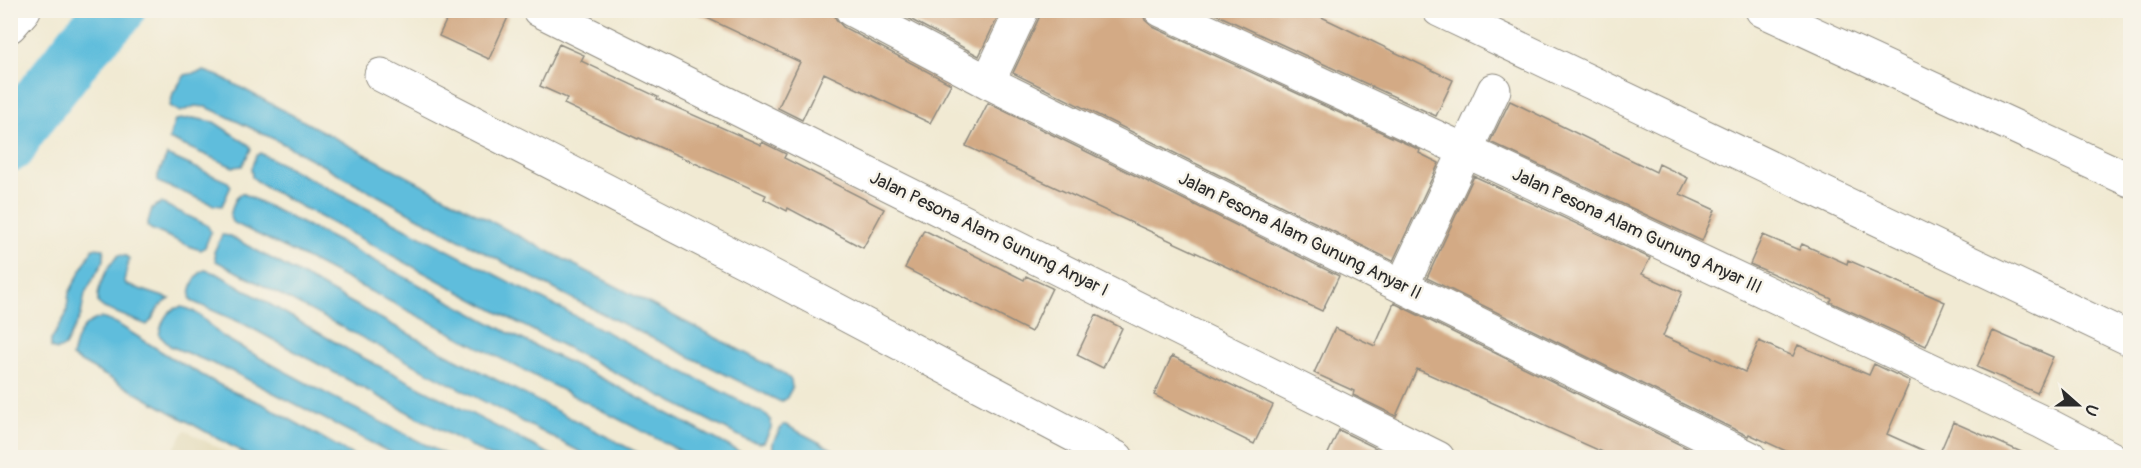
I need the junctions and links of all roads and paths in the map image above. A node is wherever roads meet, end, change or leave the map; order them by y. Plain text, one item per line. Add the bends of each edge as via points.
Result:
1 (24, 10) edge
2 (539, 10) edge
3 (852, 10) edge
4 (1022, 10) edge
5 (1161, 10) edge
6 (1440, 10) edge
7 (1762, 10) edge
8 (10, 26) edge
9 (381, 75) dead end
10 (988, 82) junction
11 (1494, 90) dead end
12 (1466, 151) junction
13 (2130, 180) edge
14 (1402, 286) junction
15 (2130, 339) edge
16 (2067, 447) edge
17 (1117, 458) edge
18 (1438, 458) edge
19 (1750, 458) edge
20 (2111, 458) edge

1 - 8 street
2 - 18 street, Jalan Pesona Alam Gunung Anyar I
3 - 10 street, Jalan Pesona Alam Gunung Anyar II
4 - 10 street
5 - 12 street, Jalan Pesona Alam Gunung Anyar III
6 - 15 street
7 - 13 street
9 - 17 street
10 - 14 street, Jalan Pesona Alam Gunung Anyar II
11 - 12 street
12 - 14 street
12 - 16 street, Jalan Pesona Alam Gunung Anyar III
14 - 19 street, Jalan Pesona Alam Gunung Anyar II
16 - 20 street, Jalan Pesona Alam Gunung Anyar III

